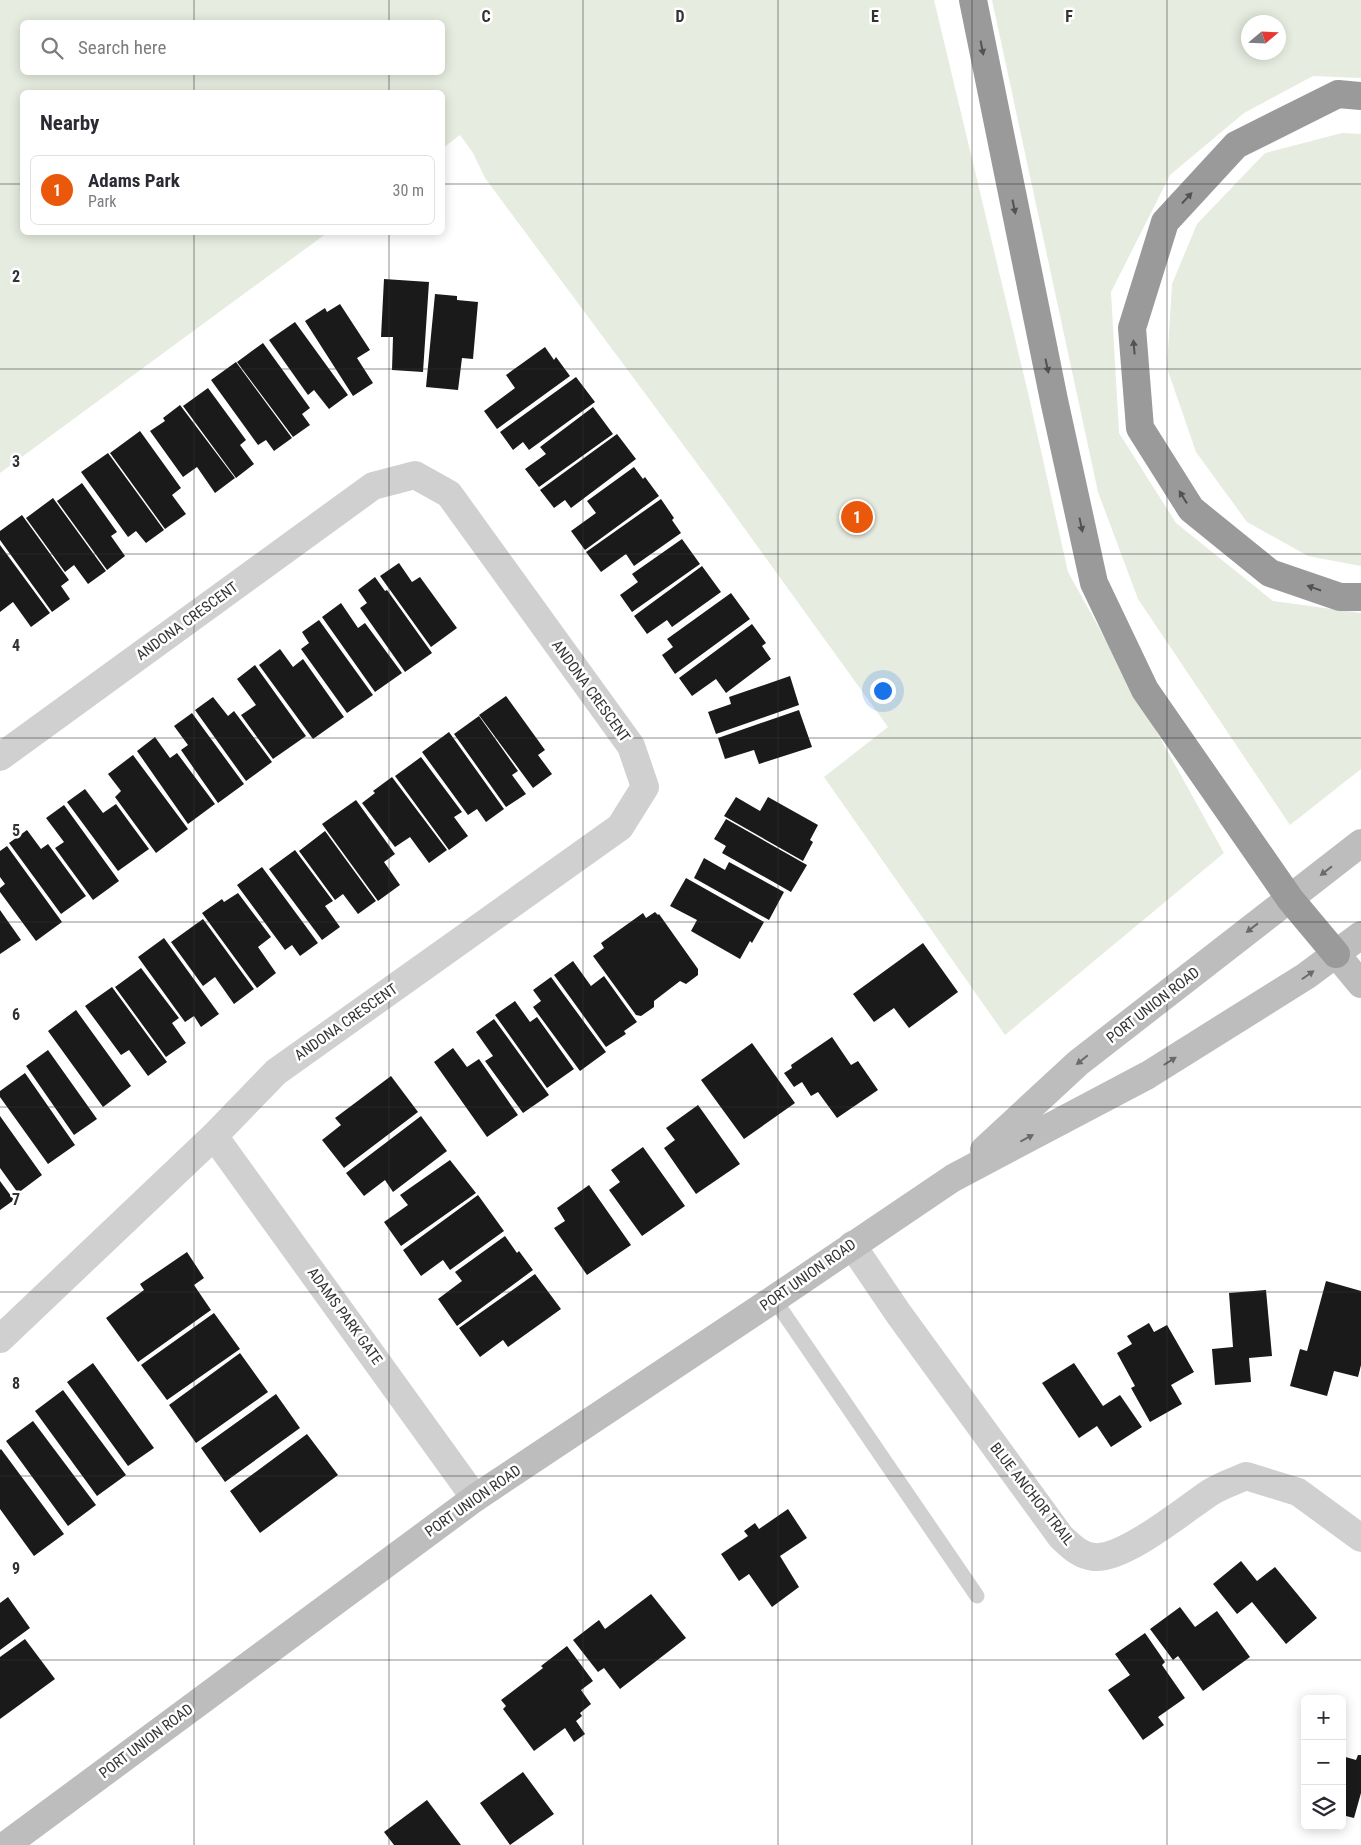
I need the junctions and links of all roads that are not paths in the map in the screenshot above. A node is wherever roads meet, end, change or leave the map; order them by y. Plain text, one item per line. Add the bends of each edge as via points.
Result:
1 (973, 0) edge
2 (1361, 96) edge
3 (1361, 597) edge
4 (0, 756) edge
5 (1361, 843) edge
6 (1290, 899) junction
7 (1361, 935) edge
8 (1349, 954) edge
9 (1361, 984) edge
10 (214, 1136) junction
11 (953, 1178) junction
12 (852, 1245) junction
13 (774, 1299) junction
14 (0, 1339) edge
15 (475, 1498) junction
16 (1361, 1538) edge
17 (977, 1596) dead end
18 (6, 1845) edge

1 -> 6 highway via 1094,583 1145,690
3 -> 2 highway via 1340,597 1270,573 1191,509 1140,428 1132,328 1165,222 1236,145 1338,94
4 - 10 street, ANDONA CRESCENT via 373,486 416,475 449,494 631,746 645,787 620,827 276,1072
5 -> 6 main road, PORT UNION ROAD
6 - 8 highway
6 -> 11 main road, PORT UNION ROAD via 1078,1063
7 - 8 main road, PORT UNION ROAD
8 - 9 main road
11 -> 8 main road, PORT UNION ROAD via 1148,1075 1306,976
10 - 14 street, ANDONA CRESCENT
10 - 15 street, ADAMS PARK GATE
11 - 12 main road, PORT UNION ROAD
12 - 13 main road, PORT UNION ROAD
12 - 16 street, BLUE ANCHOR TRAIL via 1062,1537 1077,1551 1094,1557 1114,1554 1136,1543 1213,1491 1246,1476 1298,1492
13 - 15 main road, PORT UNION ROAD
13 - 17 lane
15 - 18 main road, PORT UNION ROAD

